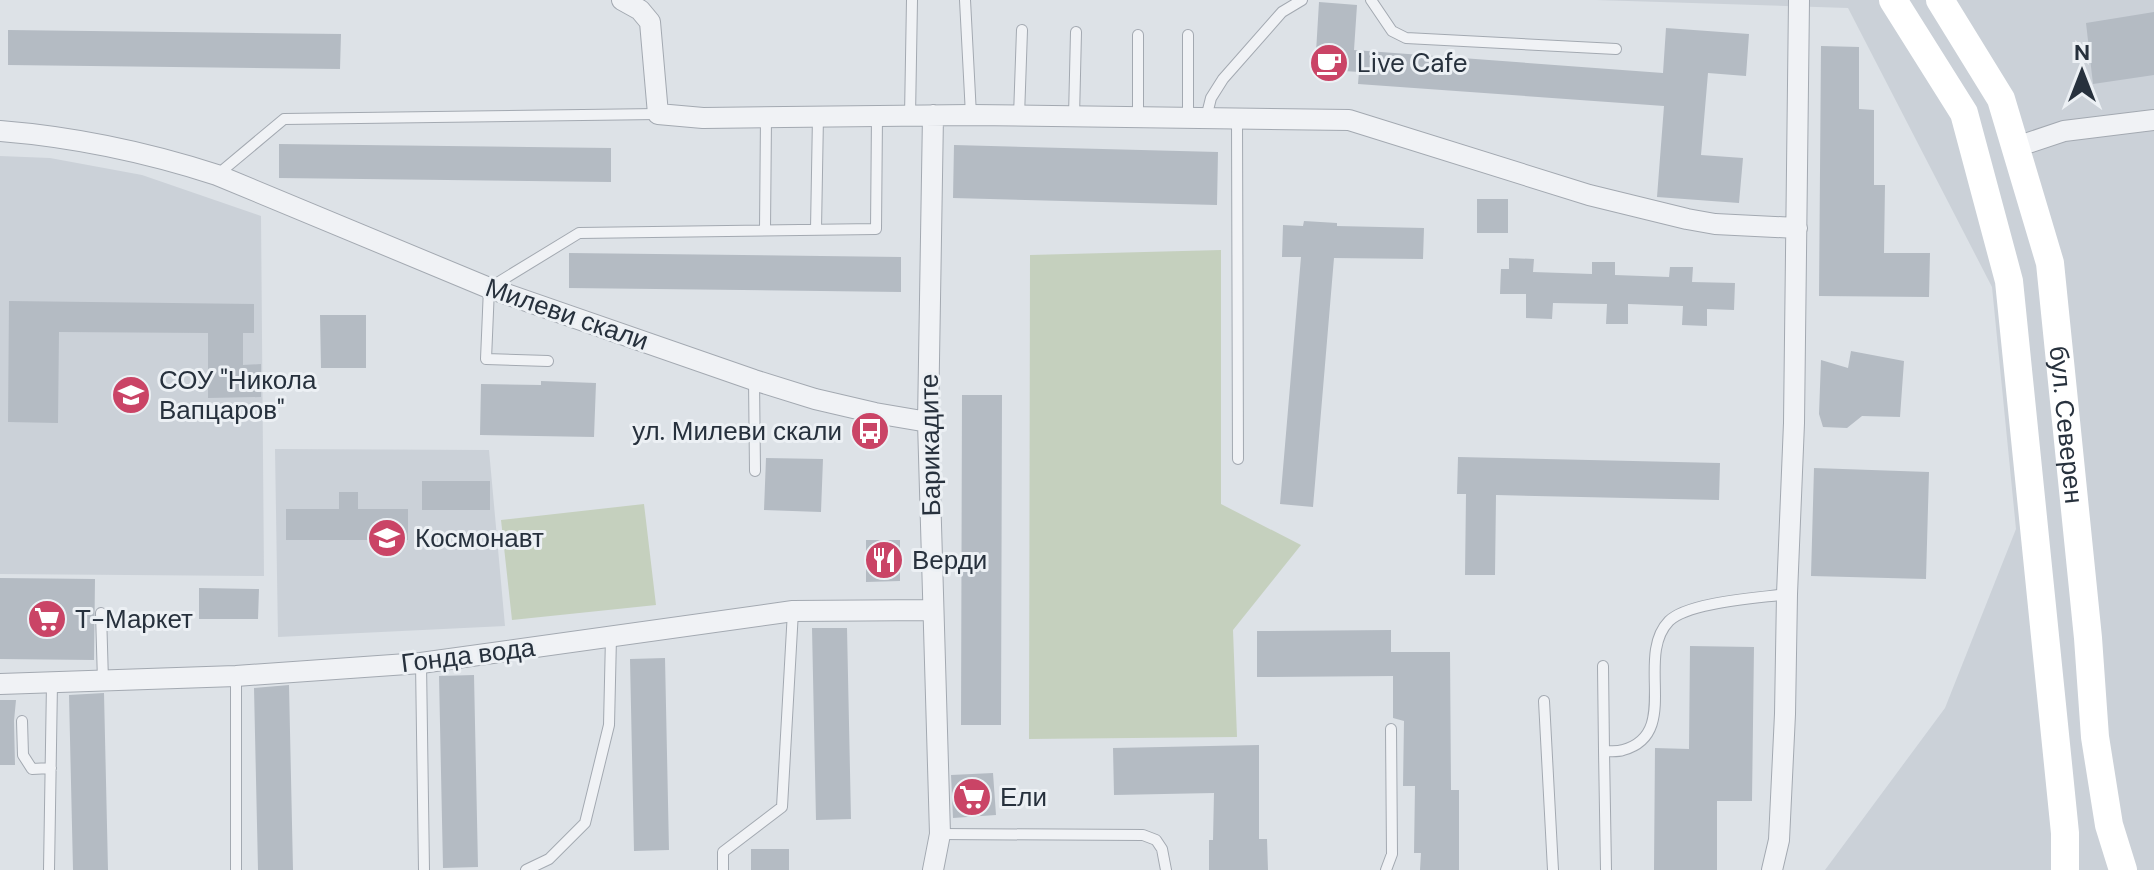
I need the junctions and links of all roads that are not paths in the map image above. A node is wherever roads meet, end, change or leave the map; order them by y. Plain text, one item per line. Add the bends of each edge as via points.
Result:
1 (622, 0) edge
2 (912, 0) edge
3 (965, 0) edge
4 (1302, 0) edge
5 (1371, 0) edge
6 (1799, 0) edge
7 (1893, 0) edge
8 (1940, 0) edge
9 (1022, 30) dead end
10 (1076, 32) dead end
11 (1138, 35) dead end
12 (1188, 35) dead end
13 (1616, 49) dead end
14 (658, 114) junction
15 (933, 115) junction
16 (971, 115) junction
17 (818, 116) junction
18 (877, 116) junction
19 (910, 116) junction
20 (1019, 116) junction
21 (766, 117) junction
22 (1074, 117) junction
23 (1138, 118) junction
24 (1197, 118) junction
25 (1237, 119) junction
26 (2154, 120) edge
27 (0, 131) edge
28 (2016, 147) junction
29 (217, 175) junction
30 (1797, 228) junction
31 (765, 229) junction
32 (816, 229) junction
33 (489, 288) junction
34 (548, 361) dead end
35 (754, 380) junction
36 (928, 422) junction
37 (1238, 459) dead end
38 (755, 471) dead end
39 (1787, 594) junction
40 (933, 610) junction
41 (793, 611) junction
42 (101, 613) dead end
43 (611, 637) junction
44 (421, 663) junction
45 (1603, 666) dead end
46 (236, 676) junction
47 (103, 681) junction
48 (52, 683) junction
49 (0, 684) edge
50 (1544, 701) dead end
51 (22, 721) dead end
52 (1391, 729) dead end
53 (1604, 751) junction
54 (51, 768) junction
55 (940, 834) junction
56 (539, 867) edge
57 (49, 870) edge
58 (236, 870) edge
59 (424, 870) edge
60 (526, 870) edge
61 (723, 870) edge
62 (933, 870) edge
63 (1166, 870) edge
64 (1386, 870) edge
65 (1553, 870) edge
66 (1606, 870) edge
67 (1772, 870) edge
68 (2065, 870) edge
69 (2123, 870) edge

1 - 14 street via 650,22
2 - 19 lane
3 - 16 lane
4 - 24 lane via 1282,12 1223,79
5 - 13 lane via 1392,31 1406,38
6 - 30 street
7 - 68 main road, бул. Северен via 1964,113 2009,281
8 - 28 main road, бул. Северен via 2001,99
9 - 20 lane
10 - 22 lane
11 - 23 lane
12 - 24 lane
14 - 21 street
14 - 29 lane via 284,119
15 - 16 street
15 - 19 street
15 - 36 street, Барикадите
16 - 20 street
17 - 18 street
17 - 21 street
17 - 32 lane
18 - 19 street
18 - 32 lane via 876,229
20 - 22 street
21 - 31 lane
22 - 23 street
23 - 24 street
24 - 25 street
25 - 30 street via 1349,120 1589,195 1687,219
25 - 37 lane
26 - 28 street via 2064,131
27 - 29 street, Милеви скали via 104,145
28 - 69 main road, бул. Северен via 2050,263 2095,737 2109,825
29 - 33 street, Милеви скали
30 - 39 street
31 - 32 lane
31 - 33 lane via 579,233
33 - 34 lane via 486,359
33 - 35 street, Милеви скали
35 - 36 street, Милеви скали via 815,399
35 - 38 lane
36 - 40 street, Барикадите
39 - 53 lane via 1690,608 1669,621 1656,643 1653,724 1643,740 1623,750
39 - 67 street via 1779,840
40 - 41 street, Гонда вода
40 - 55 street, Барикадите
41 - 43 street, Гонда вода
41 - 61 lane via 782,807 723,852
42 - 47 lane
43 - 44 street, Гонда вода
43 - 56 lane via 609,725 585,823
44 - 46 street, Гонда вода
44 - 59 lane
45 - 53 lane
46 - 47 street, Гонда вода
46 - 58 lane
47 - 48 street, Гонда вода
48 - 49 street, Гонда вода
48 - 54 lane
50 - 65 lane
51 - 54 lane via 23,755 32,769
52 - 64 lane via 1392,854
53 - 66 lane
54 - 57 lane
55 - 62 street, Барикадите
55 - 63 lane via 1143,835 1162,849
56 - 60 lane

